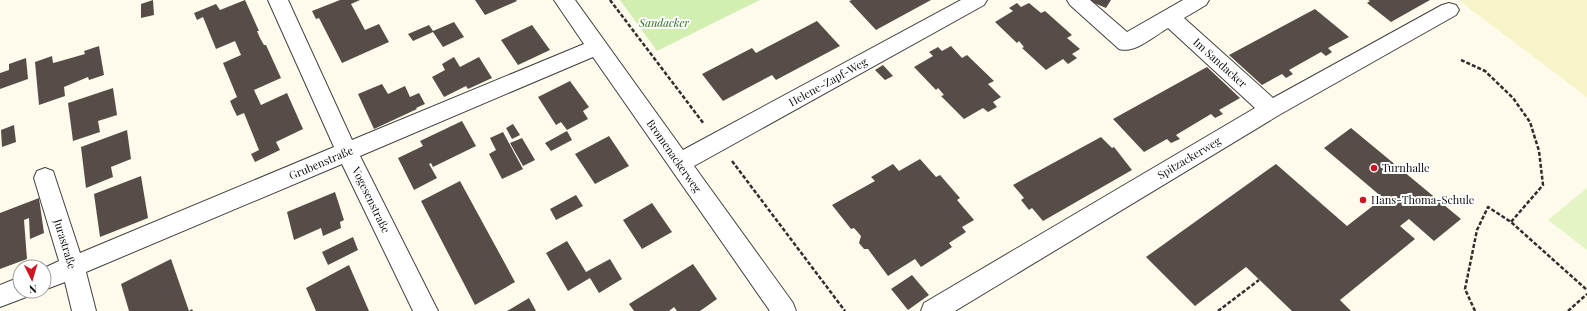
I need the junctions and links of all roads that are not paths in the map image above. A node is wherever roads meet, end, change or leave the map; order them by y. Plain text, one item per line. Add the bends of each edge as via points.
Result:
1 (278, 0) edge
2 (564, 0) edge
3 (977, 0) edge
4 (1077, 0) edge
5 (1199, 0) edge
6 (1449, 10) dead end
7 (1170, 17) junction
8 (597, 47) junction
9 (1271, 109) junction
10 (347, 152) junction
11 (679, 163) junction
12 (45, 178) dead end
13 (73, 267) junction
14 (52, 275) edge
15 (12, 291) edge
16 (0, 296) edge
17 (778, 309) edge
18 (84, 311) edge
19 (426, 311) edge
20 (933, 311) edge

1 - 10 street, Vogesenstraße
2 - 8 street, Bromenackerweg
3 - 11 street, Helene-Zapf-Weg
4 - 7 street via 1126,43
5 - 7 street
6 - 9 street, Spitzackerweg
7 - 9 street, Im Sandacker
8 - 10 street, Grubenstraße
8 - 11 street, Bromenackerweg
9 - 20 street, Spitzackerweg
10 - 13 street, Grubenstraße
10 - 19 street, Vogesenstraße
11 - 17 street, Bromenackerweg
12 - 13 street, Jurastraße
13 - 14 street, Grubenstraße
13 - 18 street, Jurastraße
15 - 16 street

